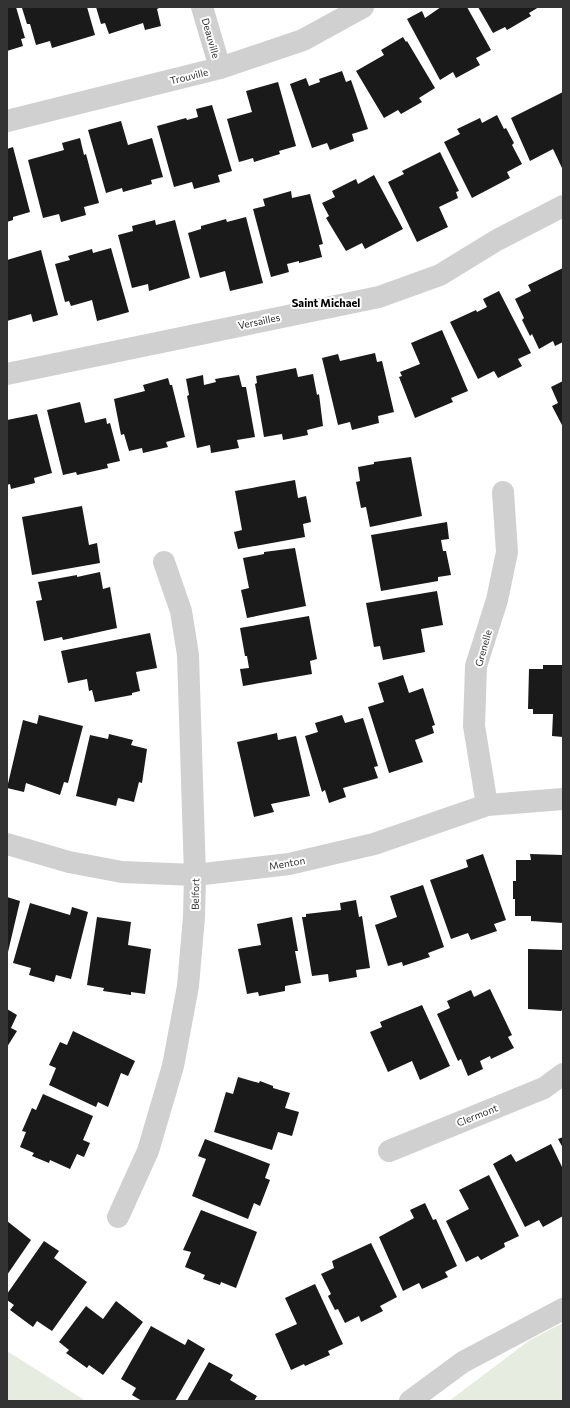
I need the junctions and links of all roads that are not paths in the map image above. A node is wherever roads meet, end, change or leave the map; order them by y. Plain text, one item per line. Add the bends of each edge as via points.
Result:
1 (202, 7) edge
2 (363, 7) edge
3 (220, 68) junction
4 (7, 121) edge
5 (563, 206) edge
6 (7, 374) edge
7 (503, 492) dead end
8 (164, 562) dead end
9 (563, 799) edge
10 (487, 805) junction
11 (7, 844) edge
12 (195, 875) junction
13 (563, 1074) edge
14 (389, 1151) dead end
15 (118, 1217) dead end
16 (563, 1309) edge
17 (410, 1401) edge

1 - 3 street, Deauville
2 - 3 street, Trouville via 303,40
3 - 4 street, Trouville
5 - 6 street, Versailles via 497,240 440,275 379,297
7 - 10 street, Grenelle via 507,552 497,600 476,666 474,726
8 - 12 street, Belfort via 181,611 188,655
9 - 10 street, Menton
10 - 12 street, Menton via 374,844 289,864
11 - 12 street, Menton via 69,862 122,872
12 - 15 street, Belfort via 188,986 173,1066 148,1152
13 - 14 street, Clermont via 544,1088
16 - 17 street via 463,1362

